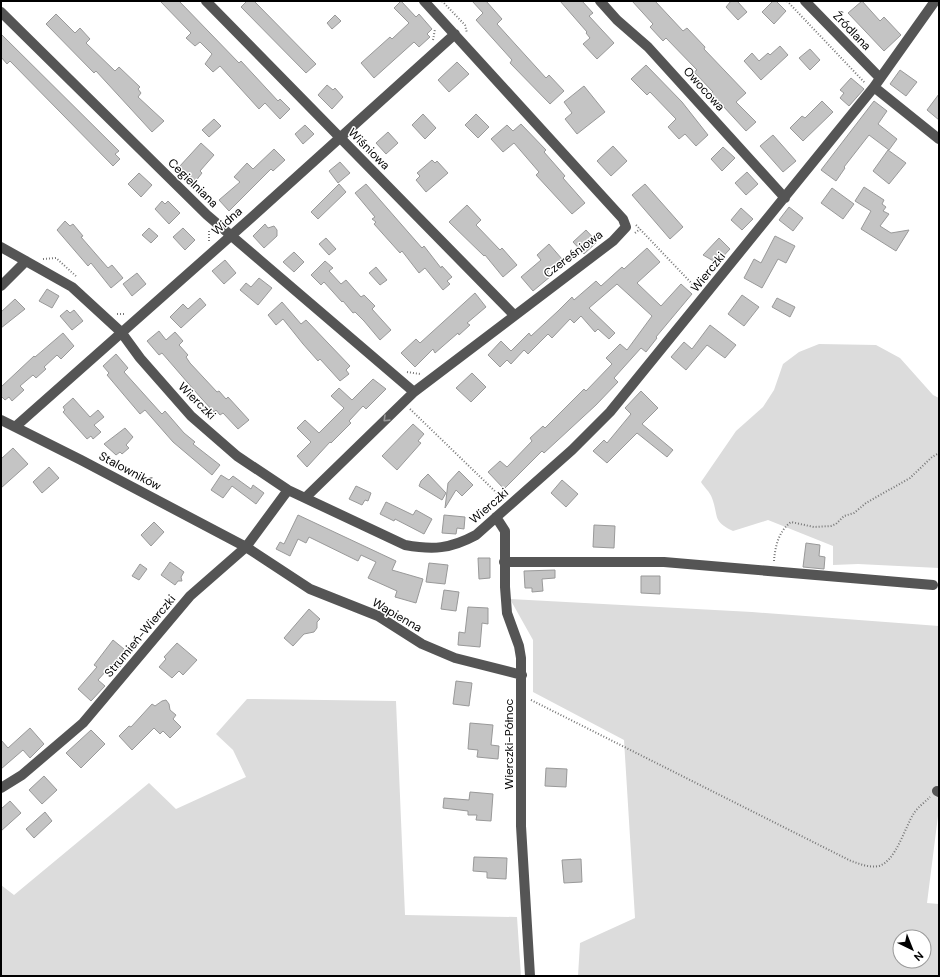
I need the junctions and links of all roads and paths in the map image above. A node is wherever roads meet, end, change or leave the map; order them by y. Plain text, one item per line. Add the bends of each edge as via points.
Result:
1 (206, 1) edge
2 (424, 1) edge
3 (442, 1) edge
4 (600, 1) edge
5 (787, 1) edge
6 (805, 1) edge
7 (935, 1) edge
8 (1, 12) edge
9 (436, 23) dead end
10 (465, 25) dead end
11 (455, 34) junction
12 (429, 45) dead end
13 (875, 85) junction
14 (340, 138) junction
15 (939, 139) edge
16 (785, 198) junction
17 (635, 223) dead end
18 (209, 227) dead end
19 (230, 236) junction
20 (210, 244) dead end
21 (1, 246) edge
22 (56, 258) dead end
23 (26, 261) junction
24 (82, 282) dead end
25 (1, 286) edge
26 (704, 296) junction
27 (114, 313) dead end
28 (130, 313) dead end
29 (514, 315) junction
30 (121, 332) junction
31 (414, 392) junction
32 (408, 407) dead end
33 (1, 420) edge
34 (15, 427) junction
35 (939, 453) edge
36 (288, 490) junction
37 (305, 498) junction
38 (504, 500) dead end
39 (496, 517) junction
40 (246, 547) junction
41 (504, 562) junction
42 (773, 572) junction
43 (933, 586) dead end
44 (522, 675) junction
45 (522, 695) junction
46 (1, 788) edge
47 (938, 791) edge
48 (530, 976) edge

1 - 14 street, Wiśniowa
2 - 11 street, Czereśniowa
3 - 10 path
4 - 16 street, Owocowa via 648,47
5 - 13 path
6 - 13 street, Źródlana
7 - 13 street, Wierczki
8 - 19 street, Cegielniana
9 - 12 path
11 - 14 street, Widna
11 - 29 street, Czereśniowa via 624,219 626,227 613,241
13 - 15 street, Źródlana
13 - 16 street, Wierczki
14 - 19 street, Widna
14 - 29 street, Wiśniowa
16 - 26 street, Wierczki
17 - 26 path
18 - 20 path
19 - 30 street, Widna
19 - 31 street, Cegielniana
21 - 23 street, Wierczki
22 - 24 path
23 - 25 street
23 - 30 street, Wierczki via 72,287
26 - 39 street, Wierczki via 610,412 572,450
27 - 28 path via 122,316
29 - 31 street, Czereśniowa
30 - 34 street, Widna
30 - 36 street, Wierczki via 140,358 191,416 237,456
31 -> 37 street, Czereśniowa
32 - 38 path
33 - 34 street, Stalowników
34 - 40 street, Stalowników
35 - 42 path via 910,478 866,503 854,513 844,516 836,524 814,527 792,522 786,526 775,546
36 - 37 street, Wierczki
36 - 40 street, Strumień-Wierczki
37 - 39 street, Wierczki via 405,545 424,548 445,548 461,543 476,535
39 - 41 street, Wierczki-Północ via 505,531
40 - 44 street, Wapienna via 310,589 378,616 422,644 455,658
40 - 46 street, Strumień-Wierczki via 190,596 83,723 22,775
41 - 42 street via 664,562
41 - 44 street, Wierczki-Północ via 505,603 519,646
42 - 43 street
44 - 45 street, Wierczki-Północ
45 - 47 path via 845,858 868,866 878,866 886,862 897,848 915,811
45 - 48 street, Wierczki-Północ via 521,826

